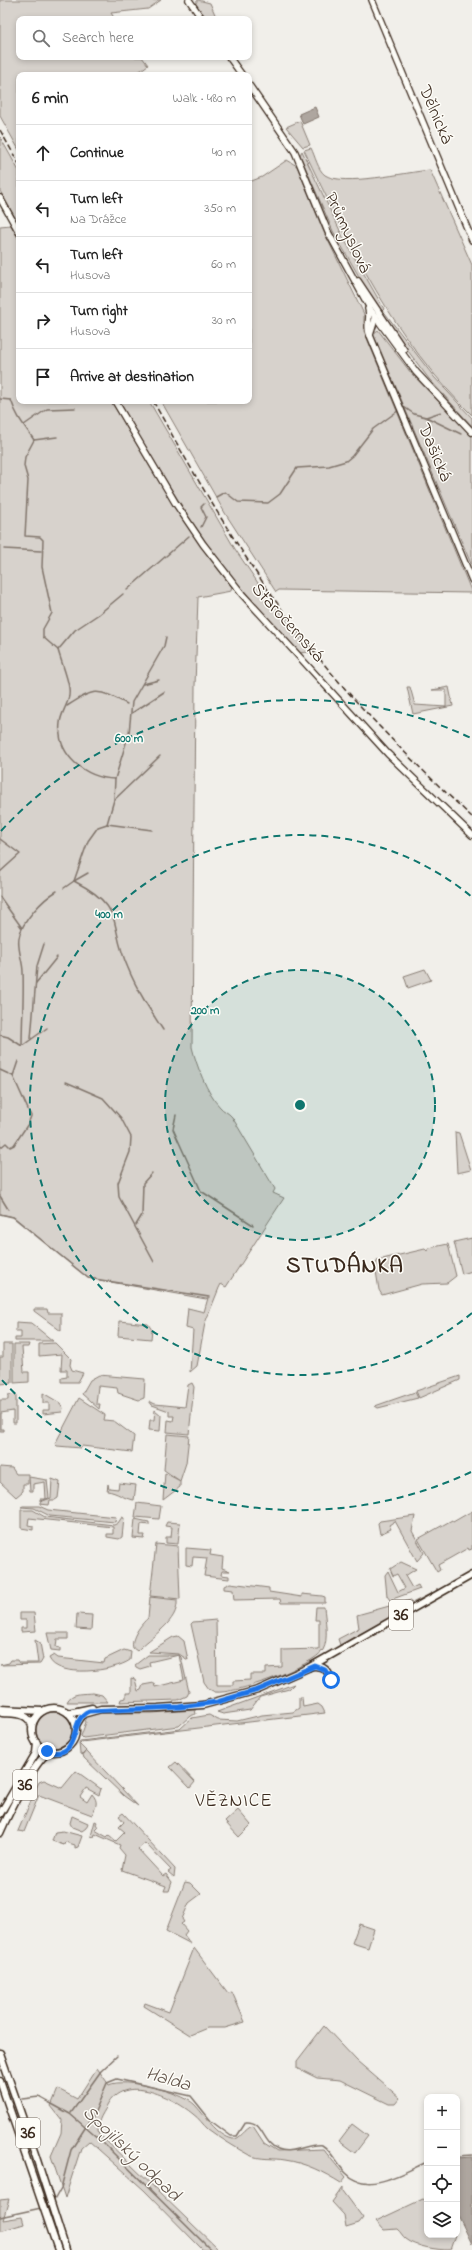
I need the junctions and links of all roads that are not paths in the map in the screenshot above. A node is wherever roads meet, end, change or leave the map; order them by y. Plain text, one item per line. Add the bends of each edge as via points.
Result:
1 (189, 0) edge
2 (372, 0) edge
3 (200, 16) edge
4 (231, 60) edge
5 (240, 72) edge
6 (252, 89) edge
7 (312, 192) junction
8 (0, 198) edge
9 (16, 227) edge
10 (472, 240) edge
11 (362, 296) junction
12 (378, 317) junction
13 (369, 321) junction
14 (373, 326) junction
15 (382, 326) junction
16 (370, 336) junction
17 (117, 404) edge
18 (456, 416) junction
19 (472, 432) edge
20 (472, 580) edge
21 (472, 835) edge
22 (472, 1575) edge
23 (308, 1668) junction
24 (331, 1680) dead end
25 (0, 1709) edge
26 (108, 1709) junction
27 (42, 1712) junction
28 (0, 1713) edge
29 (68, 1713) junction
30 (76, 1725) junction
31 (32, 1726) junction
32 (37, 1743) junction
33 (50, 1752) junction
34 (0, 1814) edge
35 (0, 1832) edge
36 (0, 2053) edge
37 (0, 2081) edge
38 (58, 2250) edge
39 (66, 2250) edge

1 - 3 main road
2 - 10 main road, Dělnická
4 - 5 main road
6 - 7 main road via 286,138
7 - 11 main road, Průmyslová via 328,232
7 - 12 main road, Průmyslová via 335,241
8 - 9 main road
11 - 12 main road, Průmyslová
11 - 13 main road, Dašická via 370,315
12 - 13 main road
12 - 14 main road
12 - 15 main road, Průmyslová
12 - 18 main road, Průmyslová
13 - 16 main road, Dašická via 367,326
14 - 15 main road
14 - 16 main road
15 - 18 main road, Průmyslová via 416,372
16 - 20 main road, Dašická
17 - 21 main road, Staročernská via 176,504 238,589 388,754
18 - 19 main road, Průmyslová
22 - 23 main road, 36
23 - 24 main road via 322,1667 329,1673
23 - 26 main road, 36 via 258,1690 217,1702 158,1708
25 - 27 main road, 36
26 - 29 main road, 36 via 87,1708
26 - 30 main road, 36 via 85,1713
27 - 29 main road, 36 via 55,1708
27 - 31 main road
28 - 31 main road via 23,1715
29 - 30 main road
30 - 33 main road, 36 via 76,1735 71,1745 62,1751
31 - 32 main road, 36
32 - 33 main road, 36
32 - 34 main road, 36 via 36,1753
33 - 35 main road, 36 via 41,1759
36 - 39 main road, 36
37 - 38 main road, 36

